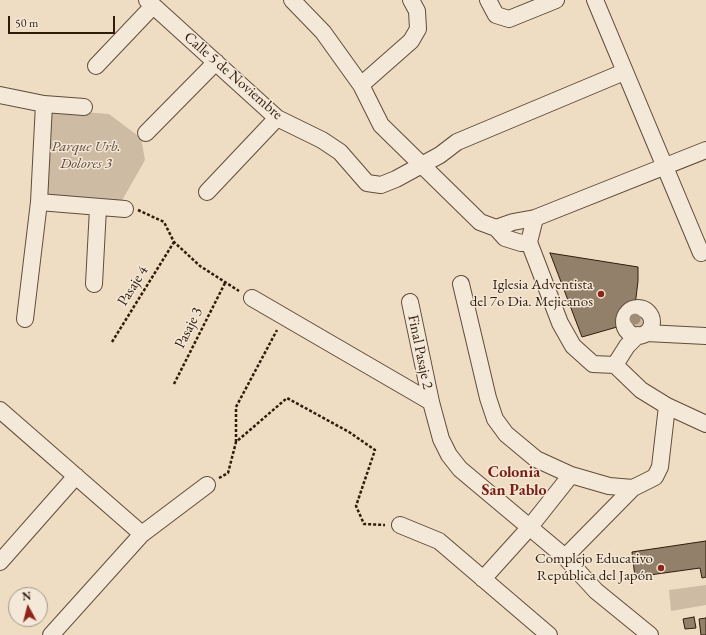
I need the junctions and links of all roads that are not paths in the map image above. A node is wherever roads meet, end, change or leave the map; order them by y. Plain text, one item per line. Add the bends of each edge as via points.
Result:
1 (292, 0) edge
2 (411, 0) edge
3 (488, 0) edge
4 (556, 0) edge
5 (595, 0) edge
6 (150, 3) edge
7 (216, 62) junction
8 (96, 66) dead end
9 (624, 72) junction
10 (361, 85) junction
11 (0, 95) edge
12 (44, 104) junction
13 (84, 107) dead end
14 (277, 118) junction
15 (146, 133) dead end
16 (706, 150) edge
17 (422, 165) junction
18 (664, 167) junction
19 (207, 192) dead end
20 (39, 202) junction
21 (98, 208) junction
22 (125, 209) road end
23 (536, 218) junction
24 (496, 228) junction
25 (529, 242) junction
26 (701, 253) dead end
27 (94, 284) dead end
28 (461, 284) dead end
29 (252, 298) road end
30 (410, 302) dead end
31 (25, 318) dead end
32 (706, 336) edge
33 (615, 365) junction
34 (431, 402) junction
35 (667, 406) junction
36 (0, 410) edge
37 (706, 424) edge
38 (571, 475) junction
39 (76, 476) junction
40 (207, 485) road end
41 (633, 488) junction
42 (400, 525) road end
43 (529, 528) junction
44 (142, 534) junction
45 (565, 556) junction
46 (0, 562) edge
47 (483, 579) junction
48 (51, 635) edge
49 (549, 635) edge
50 (650, 635) edge

1 - 10 street via 323,32
2 - 10 street via 416,11 418,29 411,41
3 - 4 street via 496,15 509,19
5 - 9 street
6 - 7 street, Calle 5 de Noviembre
6 - 8 street
7 - 14 street, Calle 5 de Noviembre
7 - 15 street
9 - 17 street, Calle 5 de Noviembre via 457,142
9 - 18 street
10 - 17 street via 381,125
11 - 12 street
12 - 13 street
12 - 20 street
14 - 17 street, Calle 5 de Noviembre via 322,140 340,152 367,183 381,185
14 - 19 street
16 - 18 street
17 - 24 street via 480,222
18 - 23 street
18 - 26 street
20 - 21 street
20 - 31 street
21 - 22 street
21 - 27 street
23 - 24 street
23 - 25 street
24 - 25 street via 505,238 520,243
25 - 33 street via 560,323 573,346 593,364
28 - 38 street via 495,419 506,434 536,459
29 - 34 street
30 - 34 street, Final Pasaje 2
32 - 33 street via 642,334 627,346
33 - 35 street via 641,390
34 - 43 street, Final Pasaje 2 via 441,439 449,456 460,469
35 - 37 street
35 - 41 street via 660,467 655,478
36 - 39 street
38 - 41 street via 609,486
38 - 43 street
39 - 44 street
39 - 46 street
40 - 44 street
41 - 45 street
42 - 47 street via 439,541
43 - 45 street, Final Pasaje 2
43 - 47 street
44 - 48 street
45 - 50 street, Final Pasaje 2 via 596,591
47 - 49 street

